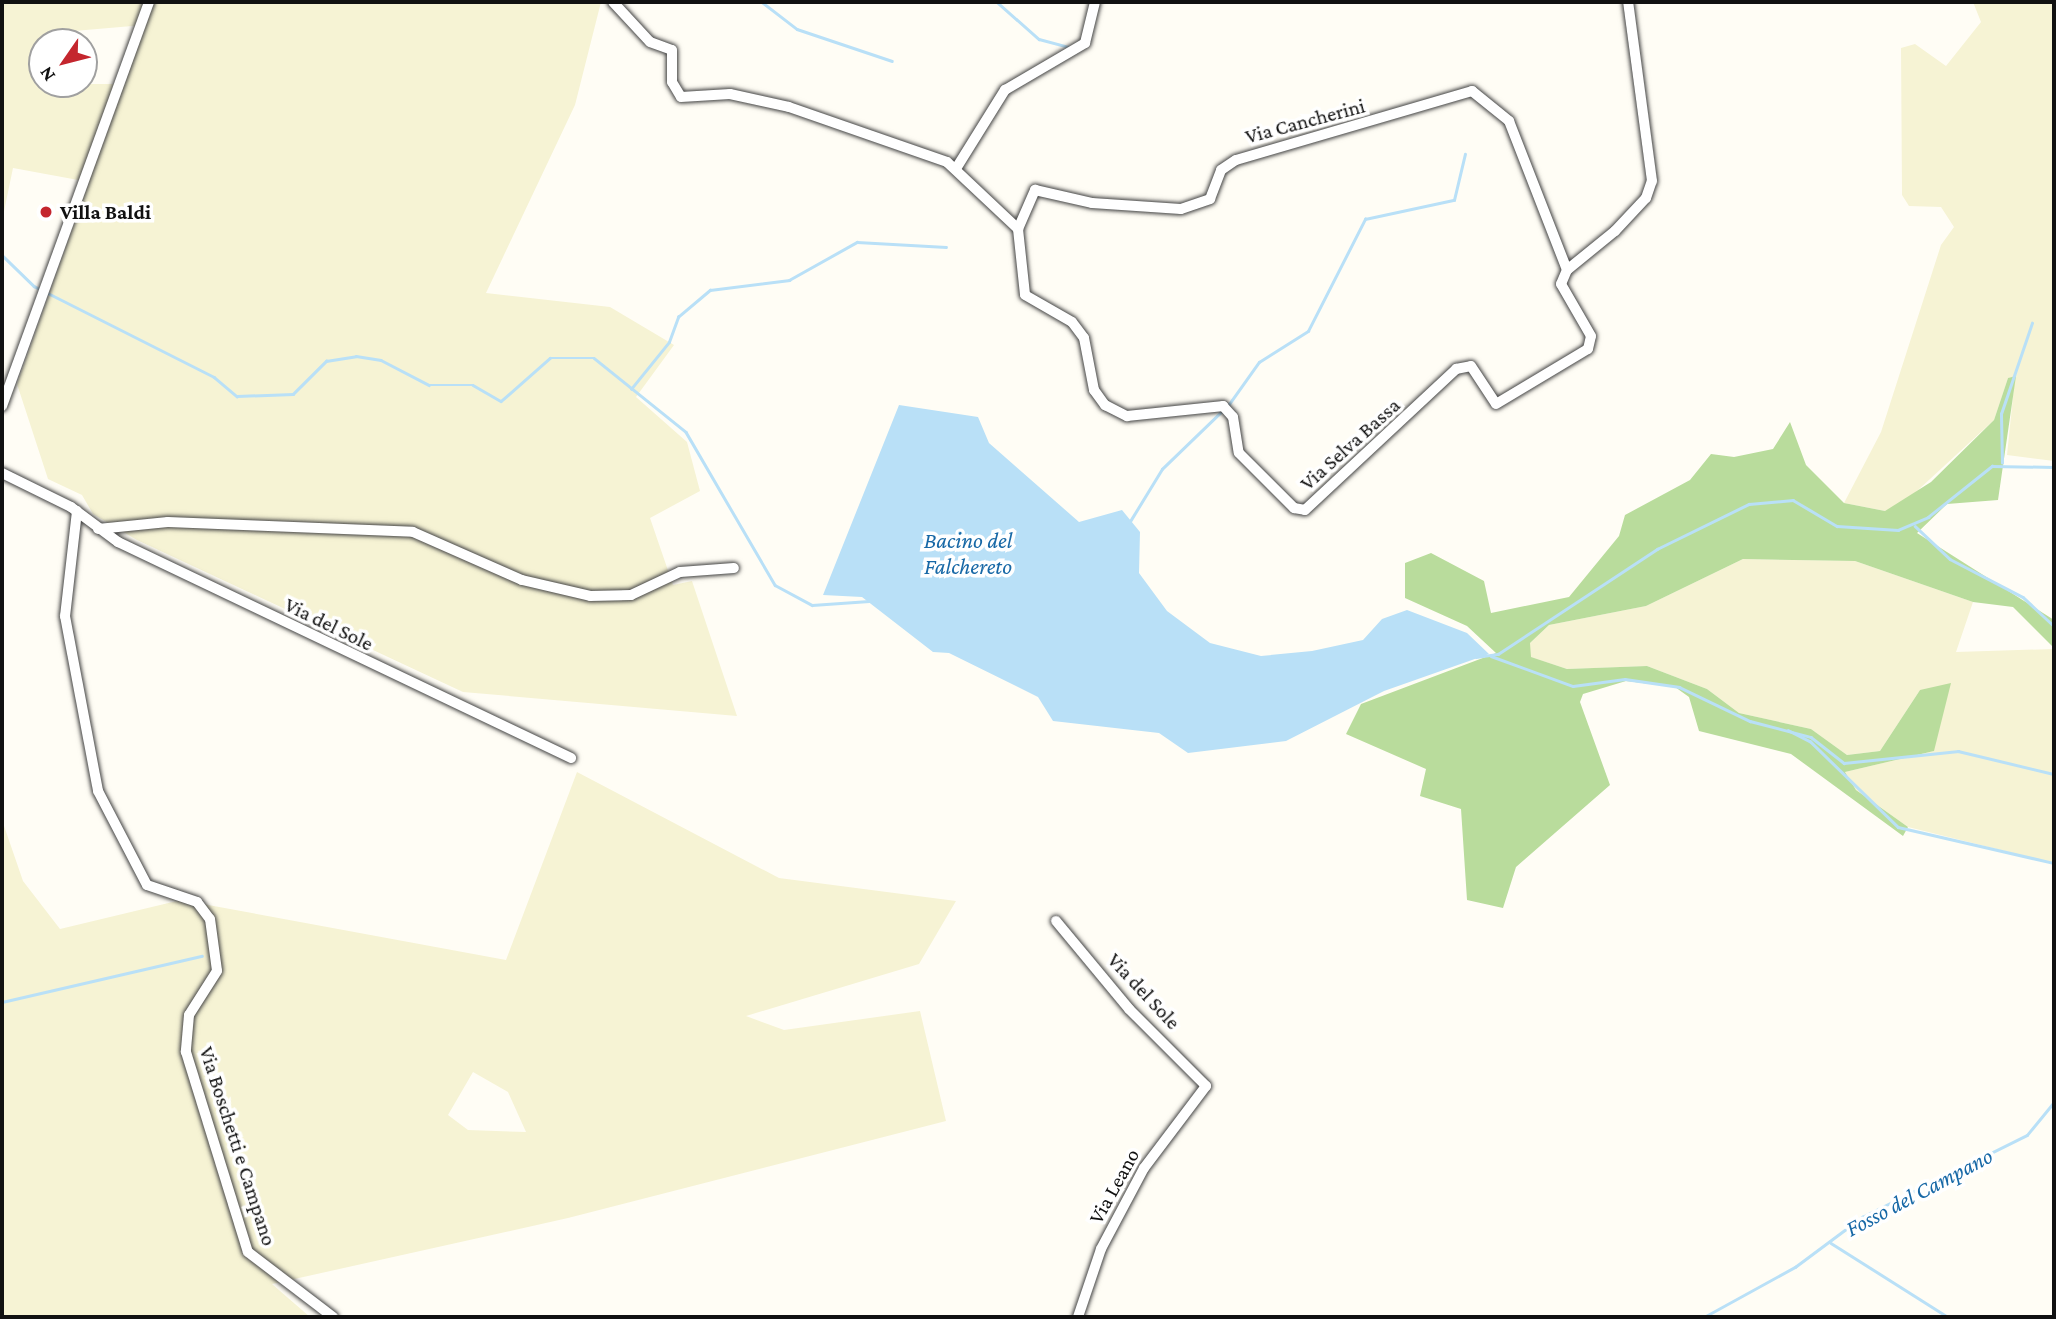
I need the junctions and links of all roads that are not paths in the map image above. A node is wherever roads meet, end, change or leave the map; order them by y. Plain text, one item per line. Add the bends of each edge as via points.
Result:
1 (149, 2) edge
2 (612, 2) edge
3 (1094, 2) edge
4 (1628, 2) edge
5 (957, 167) junction
6 (1017, 229) junction
7 (1567, 270) junction
8 (2, 406) edge
9 (2, 473) edge
10 (77, 511) junction
11 (98, 529) junction
12 (734, 568) dead end
13 (571, 758) dead end
14 (1056, 921) dead end
15 (1206, 1086) joint
16 (333, 1317) edge
17 (1078, 1317) edge

1 - 8 street
2 - 5 street via 650,42 672,50 672,82 681,97 730,94 789,107
3 - 5 street via 1085,43 1005,90
4 - 7 street via 1652,181 1646,198 1615,231
5 - 6 street
6 - 7 street, Via Cancherini via 1035,190 1092,203 1181,209 1210,199 1221,170 1236,160 1472,91 1509,121
6 - 7 street, Via Selva Bassa via 1025,295 1072,322 1084,338 1094,390 1105,405 1127,416 1223,406 1233,417 1239,453 1294,508 1305,510 1456,369 1471,366 1496,404 1588,349 1591,337 1561,284
9 - 10 street
10 - 11 street, Via del Sole
10 - 16 street, Via Boschetti e Campano via 65,616 98,791 147,884 197,902 210,919 217,971 190,1016 186,1052 248,1252
11 - 12 street via 168,522 413,532 522,580 590,596 631,595 680,572
11 - 13 street, Via del Sole
14 - 15 street, Via del Sole via 1129,1009
15 - 17 street, Via Leano via 1144,1168 1101,1249

